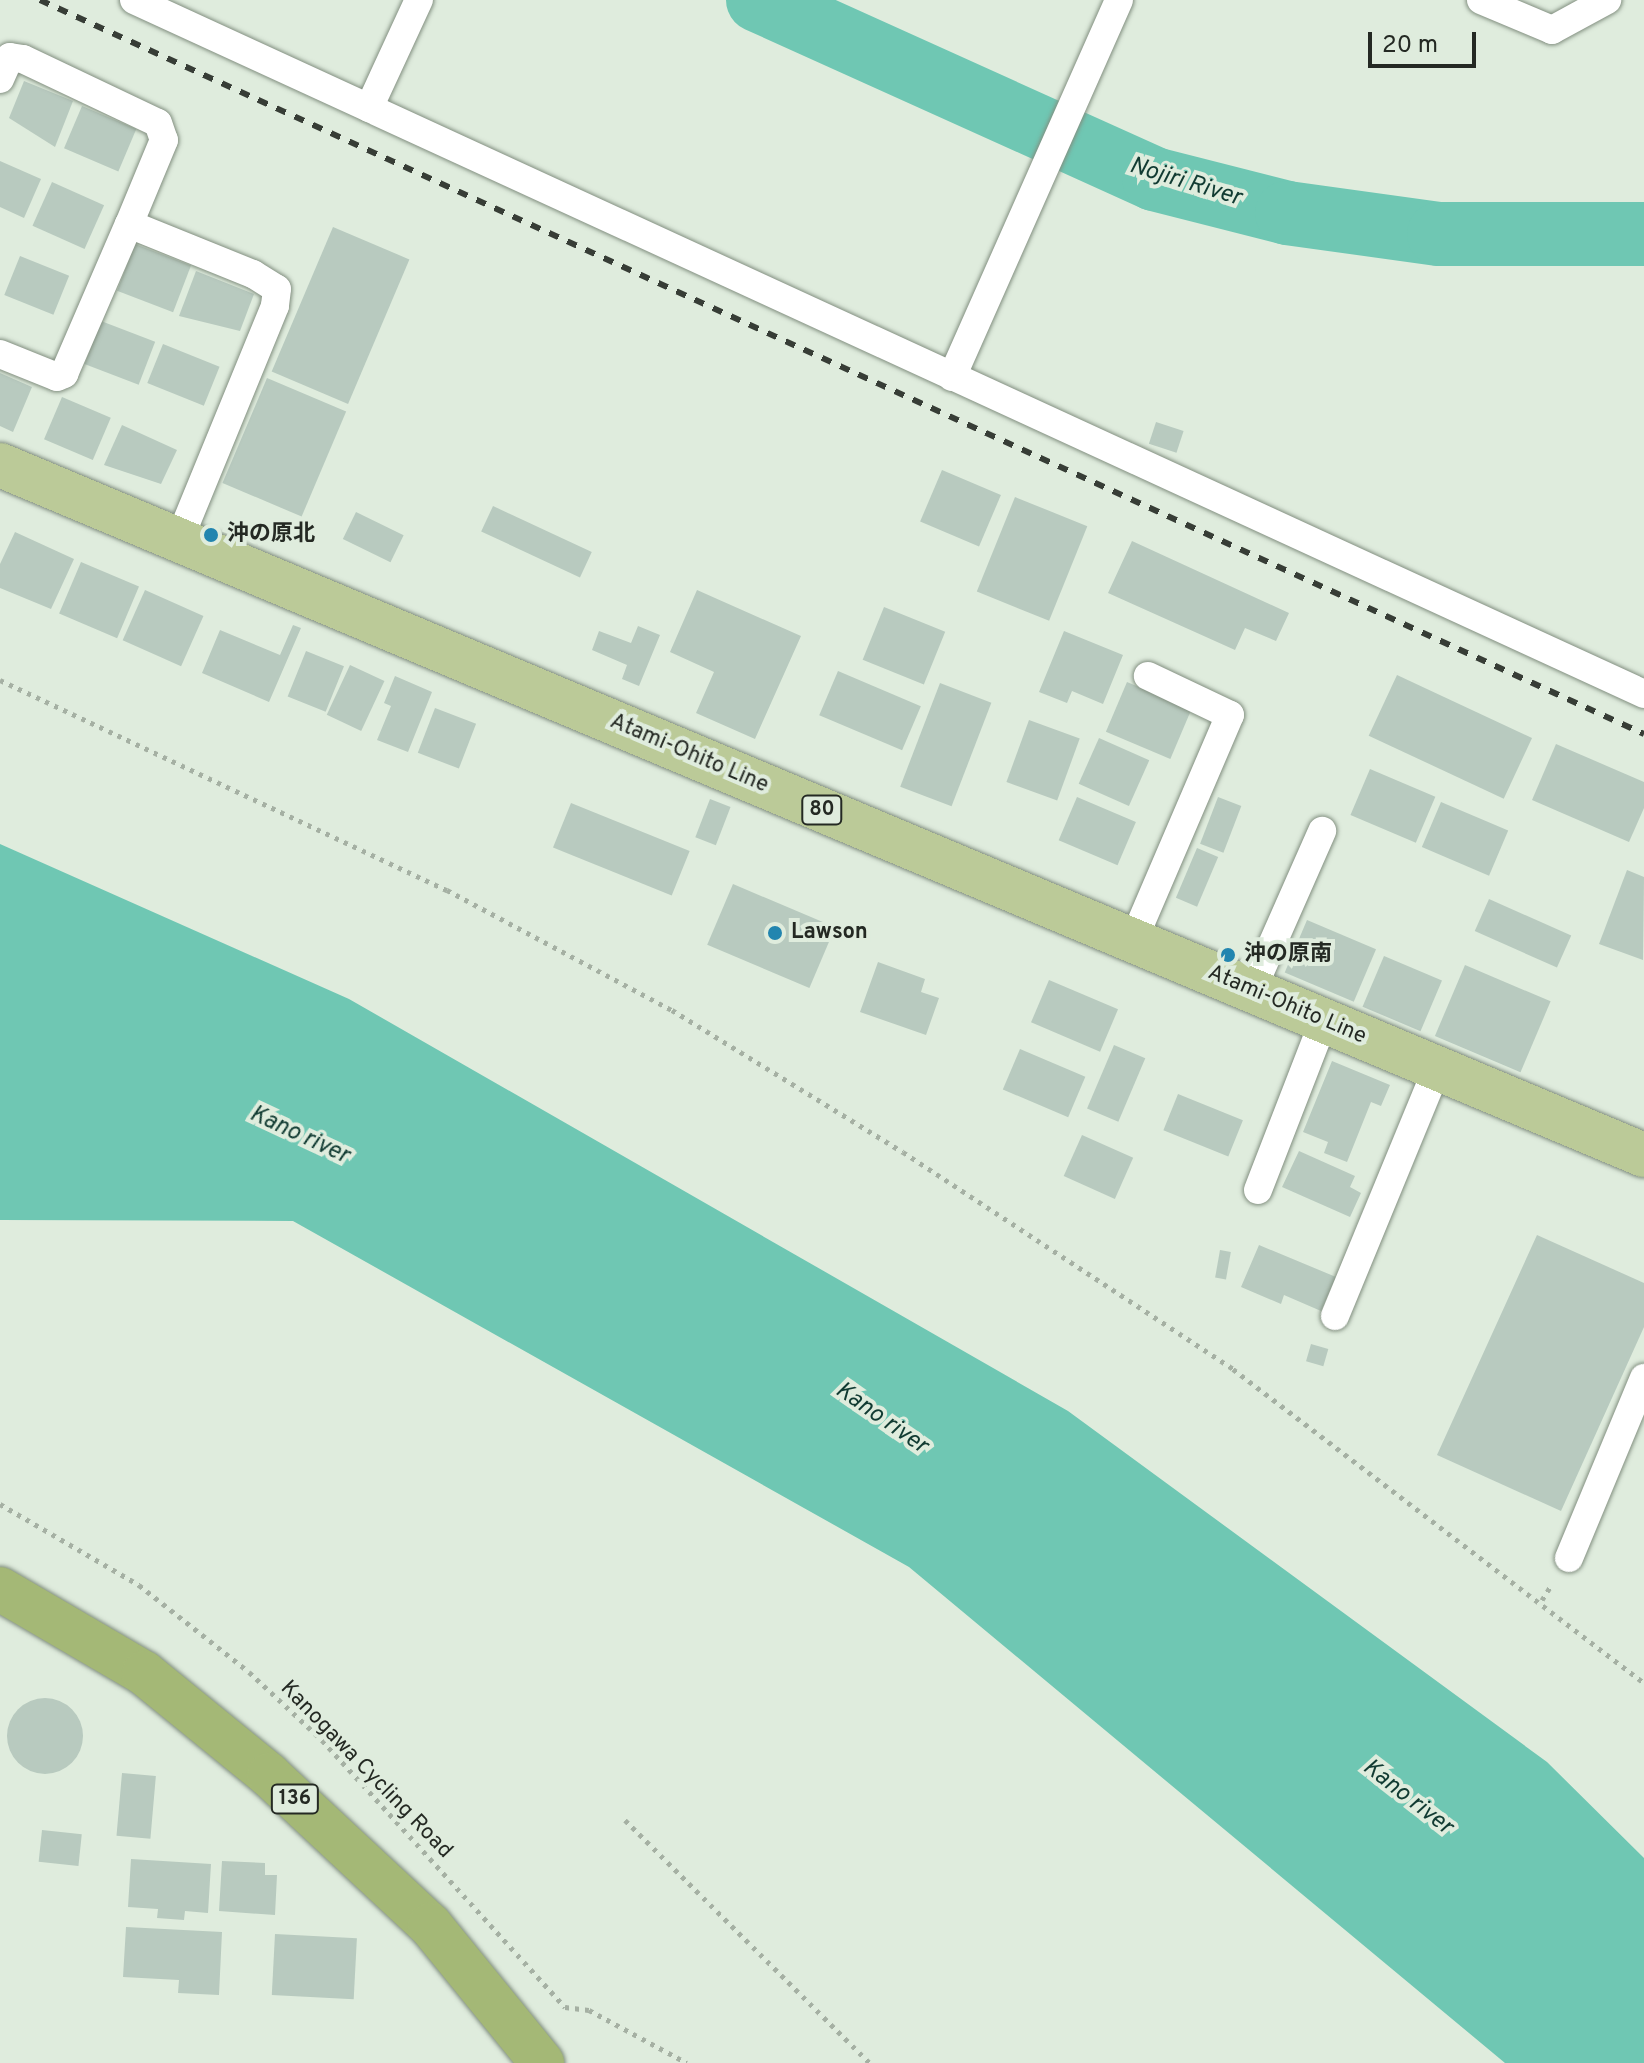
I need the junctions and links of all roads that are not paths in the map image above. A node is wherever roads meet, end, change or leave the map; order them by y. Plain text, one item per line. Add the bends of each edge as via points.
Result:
1 (134, 0) edge
2 (419, 0) edge
3 (1119, 0) edge
4 (1481, 0) edge
5 (1607, 0) edge
6 (0, 79) edge
7 (369, 108) junction
8 (129, 224) junction
9 (0, 354) edge
10 (952, 377) junction
11 (0, 465) edge
12 (179, 540) junction
13 (1148, 676) dead end
14 (1644, 694) edge
15 (1322, 831) dead end
16 (1133, 941) junction
17 (1252, 990) junction
18 (1324, 1020) junction
19 (1437, 1068) junction
20 (1644, 1155) edge
21 (1258, 1190) dead end
22 (1335, 1316) dead end
23 (1644, 1378) edge
24 (1569, 1558) dead end
25 (0, 1589) edge
26 (542, 2063) edge

1 - 7 street
2 - 7 street
3 - 10 street
4 - 5 street via 1552,30
6 - 8 street via 10,57 23,59 158,123 164,140
7 - 10 street
8 - 9 street via 64,374 57,377
8 - 12 street via 253,274 277,289 275,306
10 - 14 street
11 - 12 main road, Atami-Ohito Line / 80
12 - 16 main road, Atami-Ohito Line / 80
13 - 16 street via 1230,715
15 - 17 street
16 - 17 main road, Atami-Ohito Line / 80
17 - 18 main road, Atami-Ohito Line / 80
18 - 19 main road, Atami-Ohito Line / 80
18 - 21 street
19 - 20 main road, Atami-Ohito Line / 80
19 - 22 street
23 - 24 street
25 - 26 highway, 136 via 144,1673 269,1775 430,1925

